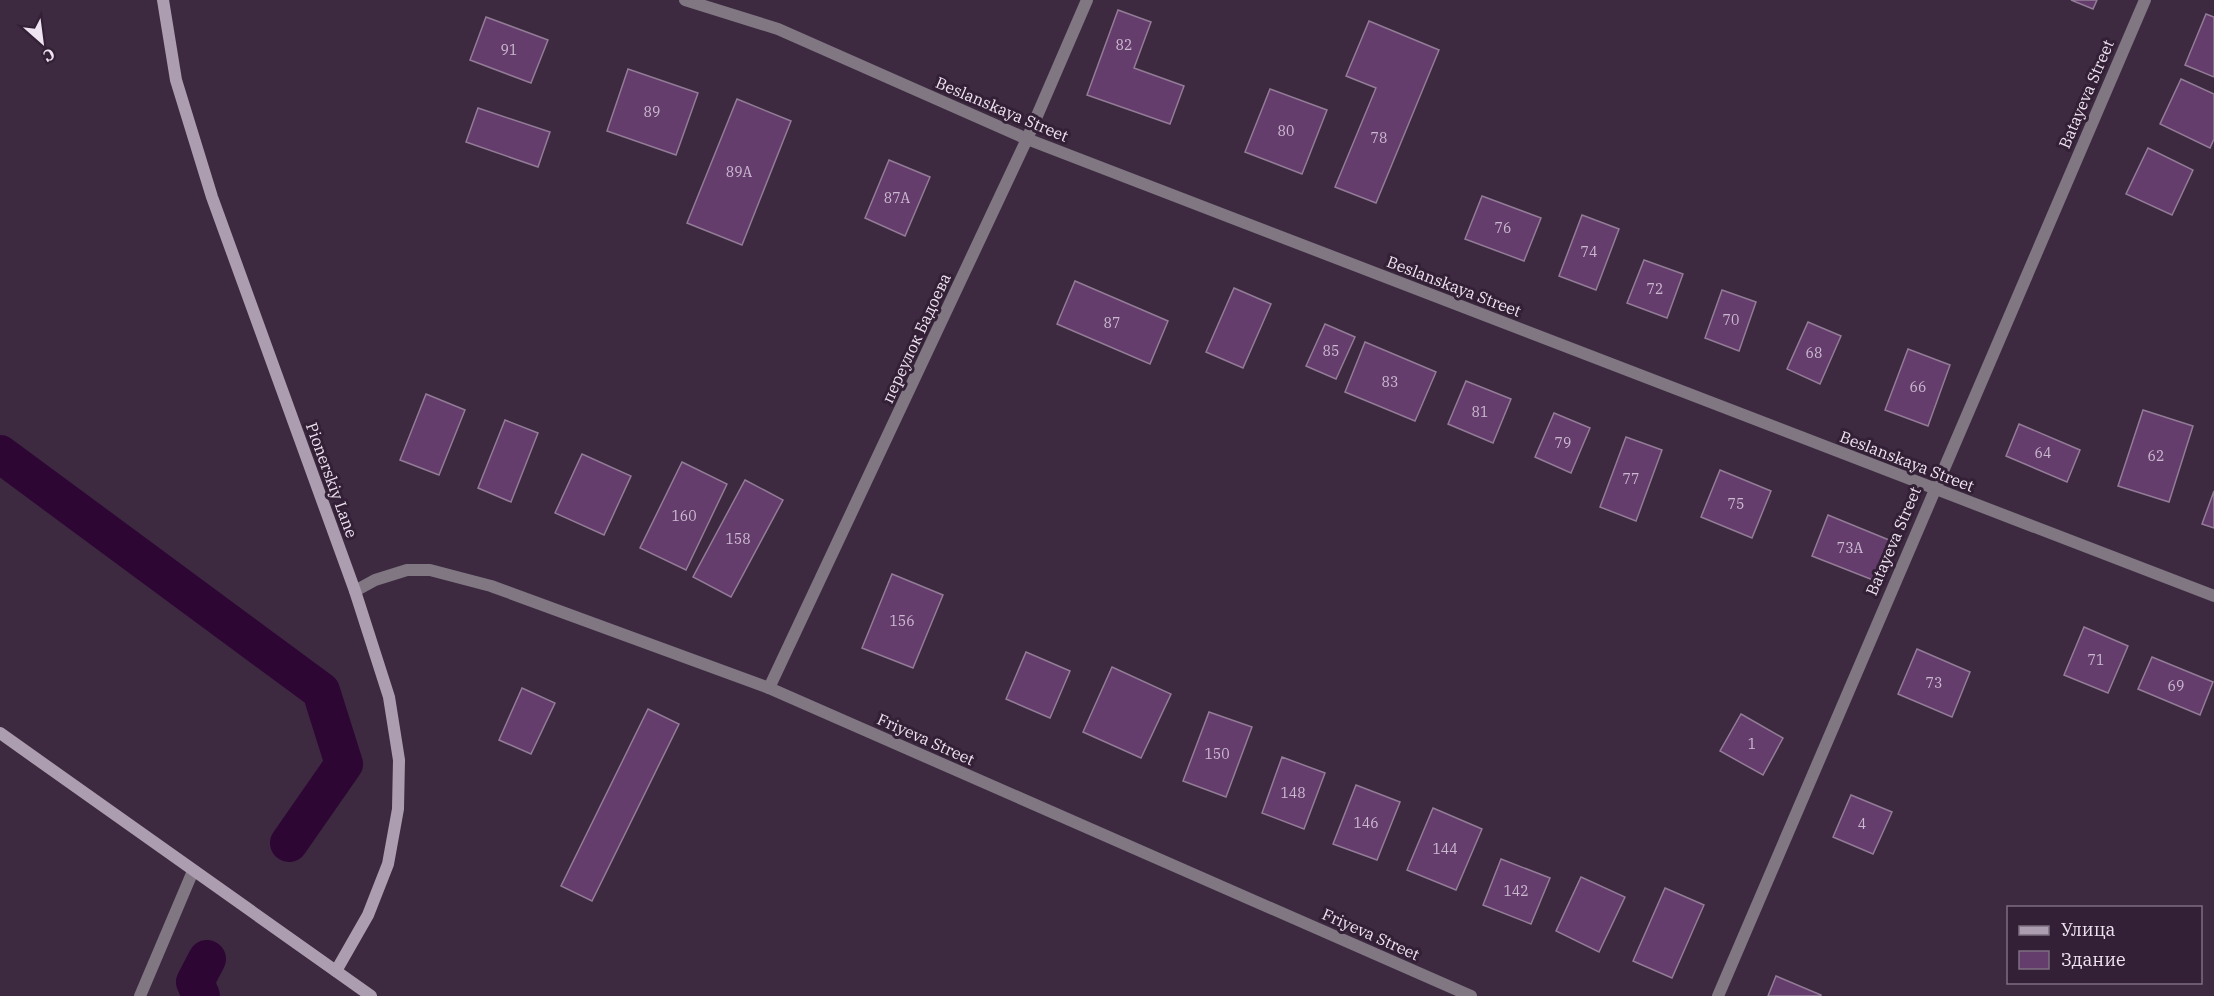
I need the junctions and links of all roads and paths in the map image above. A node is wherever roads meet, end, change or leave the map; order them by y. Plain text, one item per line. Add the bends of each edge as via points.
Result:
1 (163, 0) edge
2 (685, 0) edge
3 (1087, 0) edge
4 (2145, 0) edge
5 (1027, 139) junction
6 (1933, 489) junction
7 (355, 591) junction
8 (2214, 596) edge
9 (769, 688) junction
10 (0, 733) edge
11 (193, 871) junction
12 (336, 971) junction
13 (140, 996) edge
14 (371, 996) edge
15 (1471, 996) edge
16 (1718, 996) edge

1 - 7 street, Pionerskiy Lane via 176,80 212,197
2 - 5 street, Beslanskaya Street via 778,29
3 - 5 street, переулок Бадоева
4 - 6 street, Batayeva Street
5 - 6 street, Beslanskaya Street
5 - 9 street, переулок Бадоева
6 - 8 street, Beslanskaya Street
6 - 16 street, Batayeva Street
7 - 9 street, Friyeva Street via 407,570 430,570 491,586
7 - 12 street, Pionerskiy Lane via 389,697 399,760 398,808 388,864 368,915
9 - 15 street, Friyeva Street
10 - 11 street
11 - 12 street
11 - 13 street
12 - 14 street

